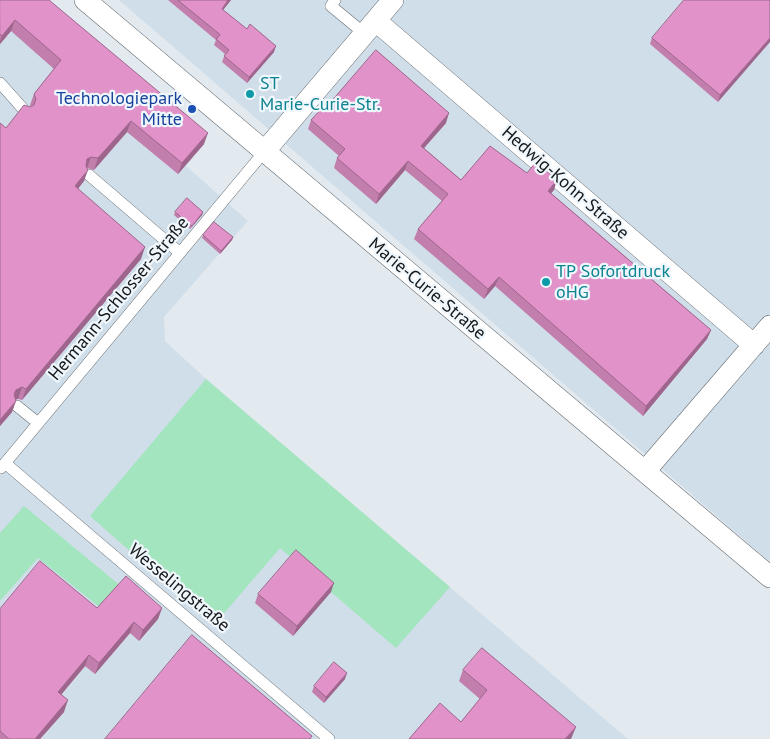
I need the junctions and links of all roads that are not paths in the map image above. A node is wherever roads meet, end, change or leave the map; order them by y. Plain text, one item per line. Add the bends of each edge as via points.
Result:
1 (85, 0) edge
2 (336, 0) edge
3 (393, 0) edge
4 (370, 27) junction
5 (0, 83) edge
6 (25, 111) edge
7 (264, 152) junction
8 (89, 175) edge
9 (180, 253) junction
10 (770, 326) edge
11 (754, 345) junction
12 (17, 406) edge
13 (38, 423) junction
14 (3, 466) edge
15 (646, 470) junction
16 (770, 577) edge
17 (329, 739) edge

1 - 7 street, Marie-Curie-Straße
2 - 4 lane via 331,6
3 - 4 street
4 - 7 street
4 - 11 street, Hedwig-Kohn-Straße
5 - 6 lane
7 - 9 lane, Hermann-Schlosser-Straße
7 - 15 street, Marie-Curie-Straße
8 - 9 lane
9 - 13 lane, Hermann-Schlosser-Straße
10 - 11 street
11 - 15 street
12 - 13 lane
13 - 14 lane, Hermann-Schlosser-Straße
14 - 17 lane, Wesselingstraße
15 - 16 street, Marie-Curie-Straße

